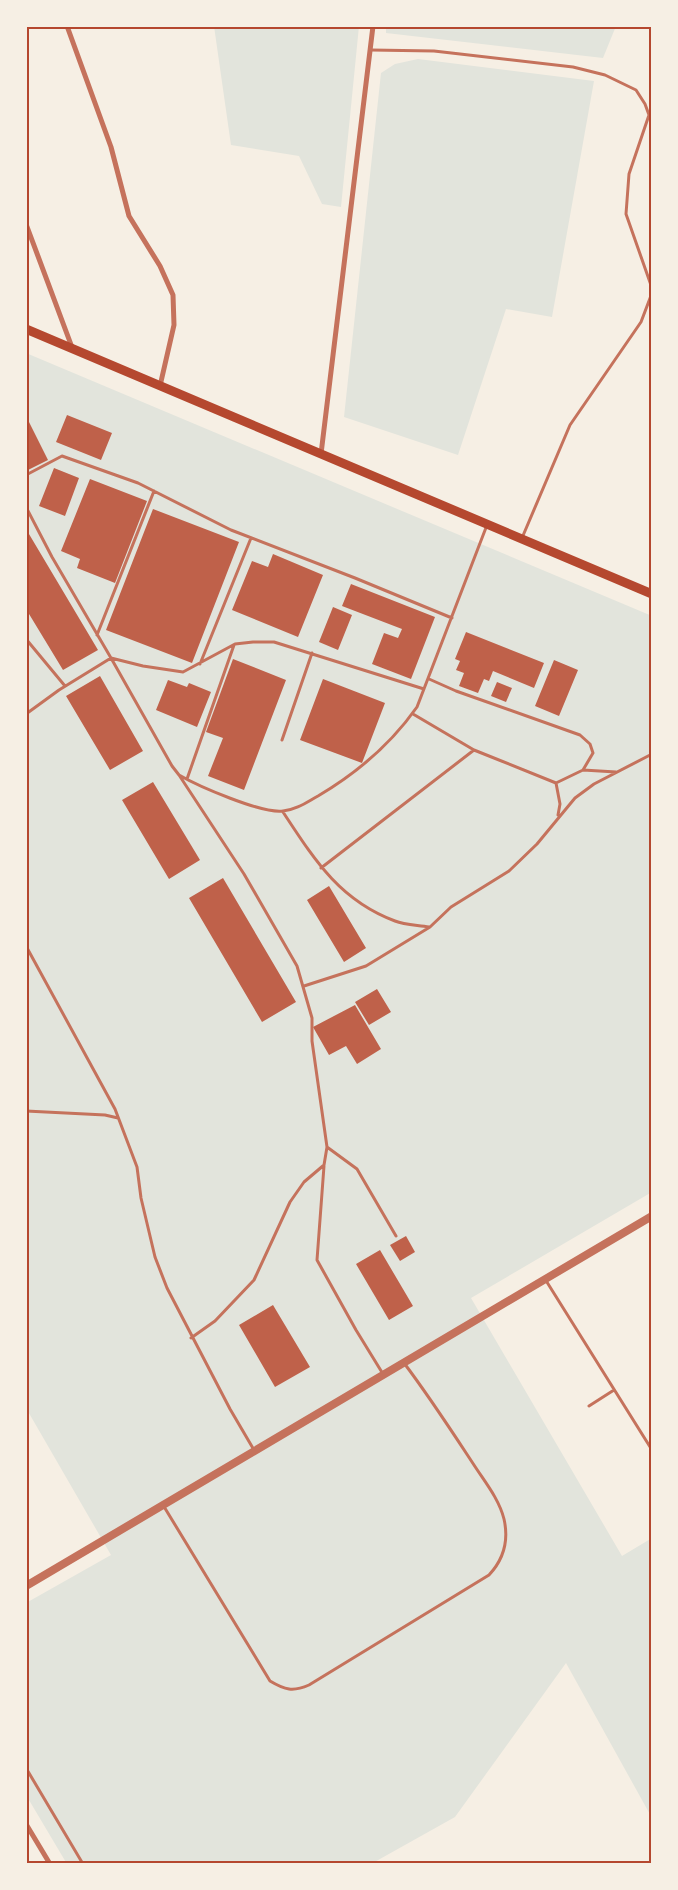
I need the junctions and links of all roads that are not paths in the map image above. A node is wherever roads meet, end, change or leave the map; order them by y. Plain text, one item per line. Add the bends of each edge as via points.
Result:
1 (67, 26) edge
2 (373, 26) edge
3 (370, 50) junction
4 (26, 224) edge
5 (652, 288) edge
6 (652, 293) edge
7 (26, 329) edge
8 (74, 350) junction
9 (160, 386) junction
10 (321, 454) junction
11 (26, 475) edge
12 (154, 492) junction
13 (26, 507) edge
14 (487, 525) junction
15 (251, 538) junction
16 (522, 539) junction
17 (652, 594) edge
18 (452, 618) junction
19 (98, 635) junction
20 (26, 640) edge
21 (235, 644) junction
22 (312, 652) junction
23 (111, 658) junction
24 (200, 665) junction
25 (429, 679) junction
26 (65, 686) junction
27 (424, 689) junction
28 (26, 714) edge
29 (413, 714) junction
30 (282, 740) dead end
31 (474, 750) junction
32 (652, 754) edge
33 (583, 770) junction
34 (617, 772) junction
35 (179, 774) junction
36 (187, 779) junction
37 (556, 783) junction
38 (283, 812) junction
39 (557, 818) junction
40 (321, 868) junction
41 (430, 927) junction
42 (26, 946) edge
43 (304, 986) junction
44 (26, 1111) edge
45 (119, 1118) junction
46 (327, 1147) junction
47 (324, 1166) junction
48 (652, 1216) edge
49 (396, 1236) dead end
50 (545, 1279) junction
51 (191, 1338) junction
52 (403, 1362) junction
53 (383, 1374) junction
54 (614, 1390) junction
55 (589, 1406) dead end
56 (254, 1450) junction
57 (652, 1450) edge
58 (162, 1505) junction
59 (26, 1586) edge
60 (26, 1768) edge
61 (26, 1824) edge
62 (50, 1864) edge
63 (83, 1864) edge

1 - 9 street via 111,148 129,216 160,266 173,295 174,326
2 - 3 street
3 - 5 lane via 434,51 573,66 605,75 636,90 649,114 629,174 626,214
3 - 10 street
4 - 8 street
6 - 16 lane via 640,322 570,425
7 - 8 main road
8 - 9 main road
9 - 10 main road
10 - 14 main road
11 - 12 lane via 62,456 138,483
12 - 15 lane
12 - 19 lane
13 - 19 lane
14 - 16 main road
14 - 18 lane
15 - 18 lane
15 - 24 lane
16 - 17 main road
18 - 25 lane
19 - 23 lane
20 - 26 lane
21 - 22 lane via 274,642
21 - 24 lane
21 - 36 lane
22 - 27 lane
22 - 30 lane
23 - 24 lane via 183,672
23 - 26 lane
23 - 35 lane
25 - 27 lane
25 - 33 lane via 580,734 590,744 593,753
26 - 28 lane
27 - 29 lane
29 - 31 lane
29 - 38 lane via 378,753 349,776 303,804
31 - 37 lane
31 - 40 lane
32 - 34 lane
33 - 34 lane
33 - 37 lane
34 - 39 lane via 575,798
35 - 36 lane
35 - 43 lane via 244,874 288,949
36 - 38 lane via 267,811
37 - 39 lane via 560,804
38 - 40 lane
39 - 41 lane via 509,871 451,907
40 - 41 lane via 357,902 396,922
41 - 43 lane via 366,966
42 - 45 lane
43 - 46 lane via 312,1018 312,1041
44 - 45 lane
45 - 51 lane via 137,1167 155,1257
46 - 47 lane
46 - 49 lane via 356,1169
47 - 51 lane via 304,1182 290,1202 254,1280 215,1320
47 - 53 lane via 317,1260
48 - 50 street
50 - 52 street
50 - 54 lane
51 - 56 lane
52 - 53 street
52 - 58 lane via 499,1503 504,1519 505,1551 489,1575 309,1685 284,1690 270,1681
53 - 56 street
54 - 55 lane
54 - 57 lane
56 - 58 street
58 - 59 street
60 - 63 lane
61 - 62 street

